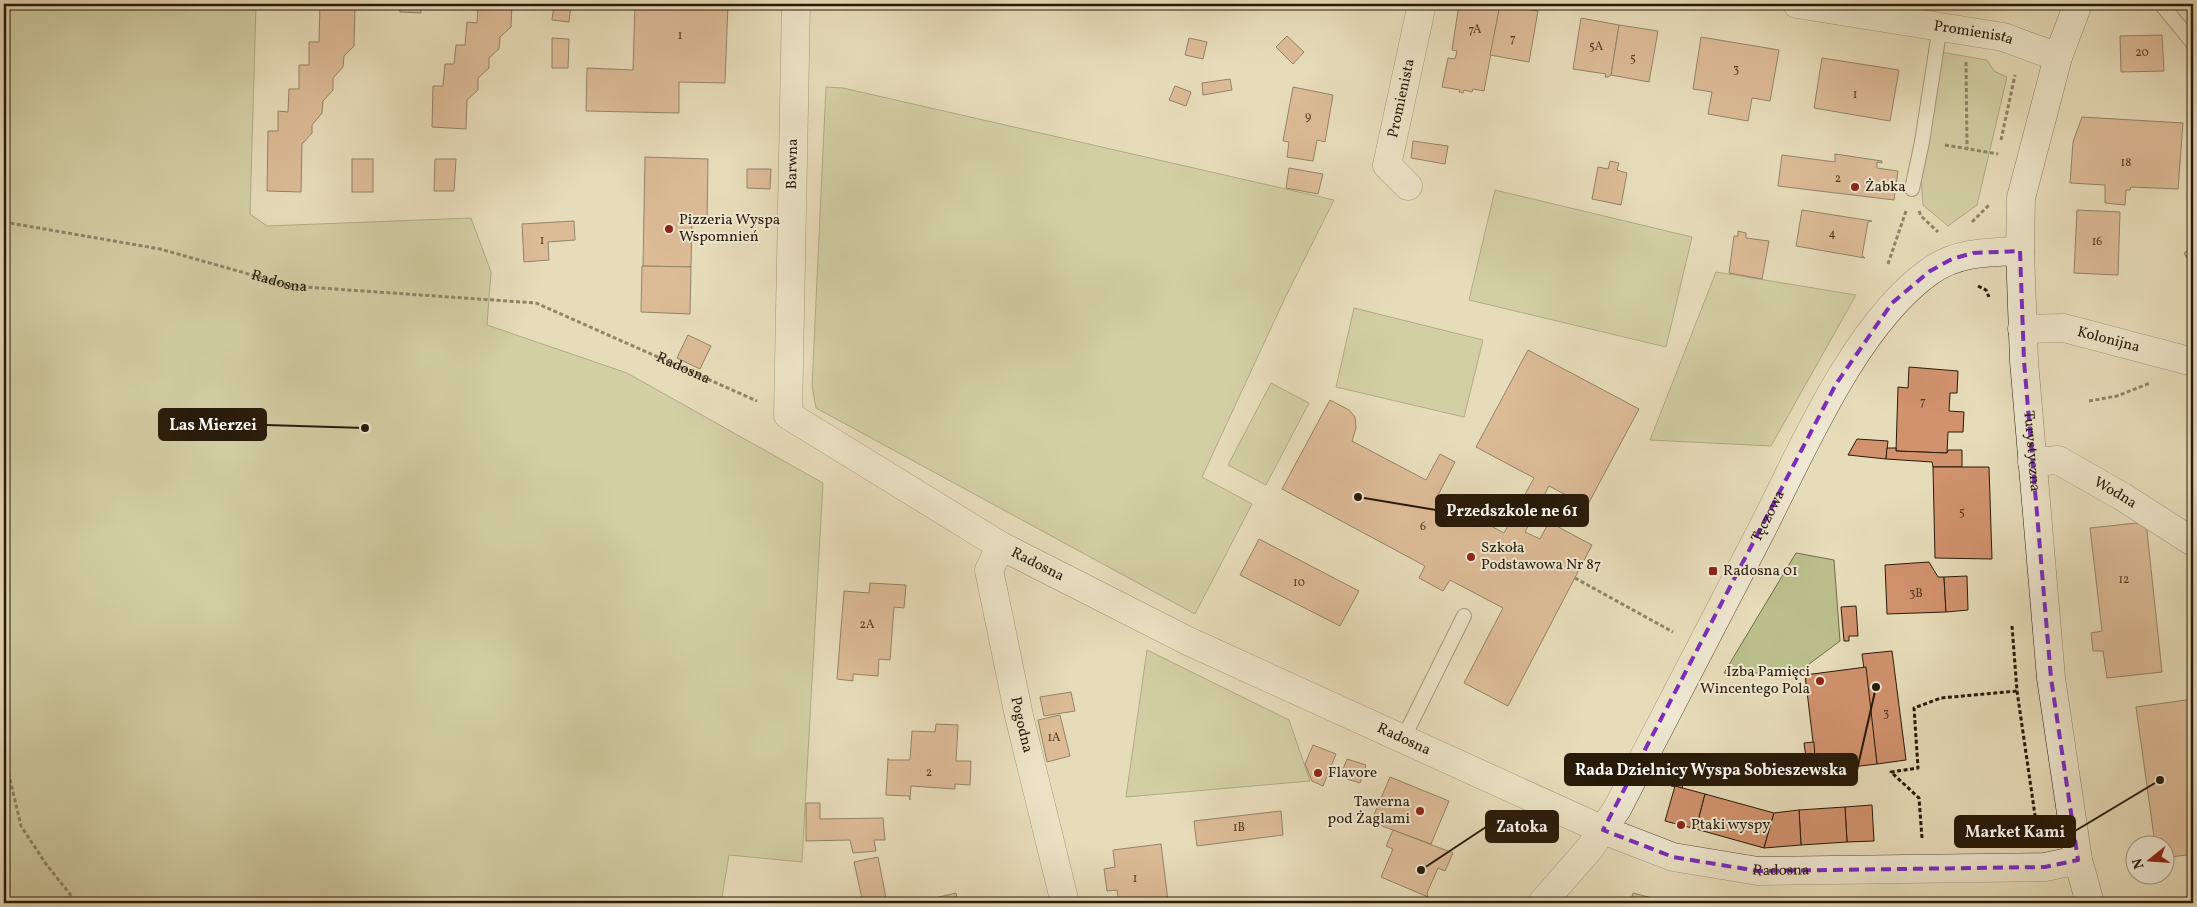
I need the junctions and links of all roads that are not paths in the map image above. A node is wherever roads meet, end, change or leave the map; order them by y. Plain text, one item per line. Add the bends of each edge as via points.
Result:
1 (796, 4) edge
2 (1422, 4) edge
3 (1797, 4) edge
4 (2078, 4) edge
5 (2161, 4) edge
6 (1940, 26) junction
7 (2193, 43) edge
8 (2058, 57) junction
9 (1408, 186) dead end
10 (1912, 189) road end
11 (2020, 251) junction
12 (2022, 329) junction
13 (2186, 360) edge
14 (788, 415) joint
15 (2032, 462) junction
16 (2193, 542) edge
17 (1000, 546) junction
18 (1464, 616) dead end
19 (1402, 738) junction
20 (1603, 830) junction
21 (2078, 860) junction
22 (1066, 903) edge
23 (1542, 903) edge
24 (2090, 903) edge

1 - 14 street, Barwna
2 - 9 street, Promienista via 1387,165
3 - 6 street, Promienista
4 - 8 street, Turystyczna
5 - 7 lane
6 - 8 street, Promienista via 2003,37
6 - 10 lane
8 - 11 street, Turystyczna via 2021,198
11 - 12 street, Turystyczna
11 - 20 street, Tęczowa via 1973,253 1952,259 1930,271 1892,303 1836,384
12 - 13 street, Kolonijna via 2064,328
12 - 15 street, Turystyczna
14 - 17 street, Radosna
15 - 16 street, Wodna via 2058,460
15 - 21 street, Turystyczna via 2051,678
17 - 19 street, Radosna via 1188,641
17 - 22 street, Pogodna via 990,570 1019,716
18 - 19 lane
19 - 20 street, Radosna
20 - 21 street, Radosna via 1673,857 1758,871 2045,867
20 - 23 street, Tęczowa
21 - 24 street, Turystyczna

